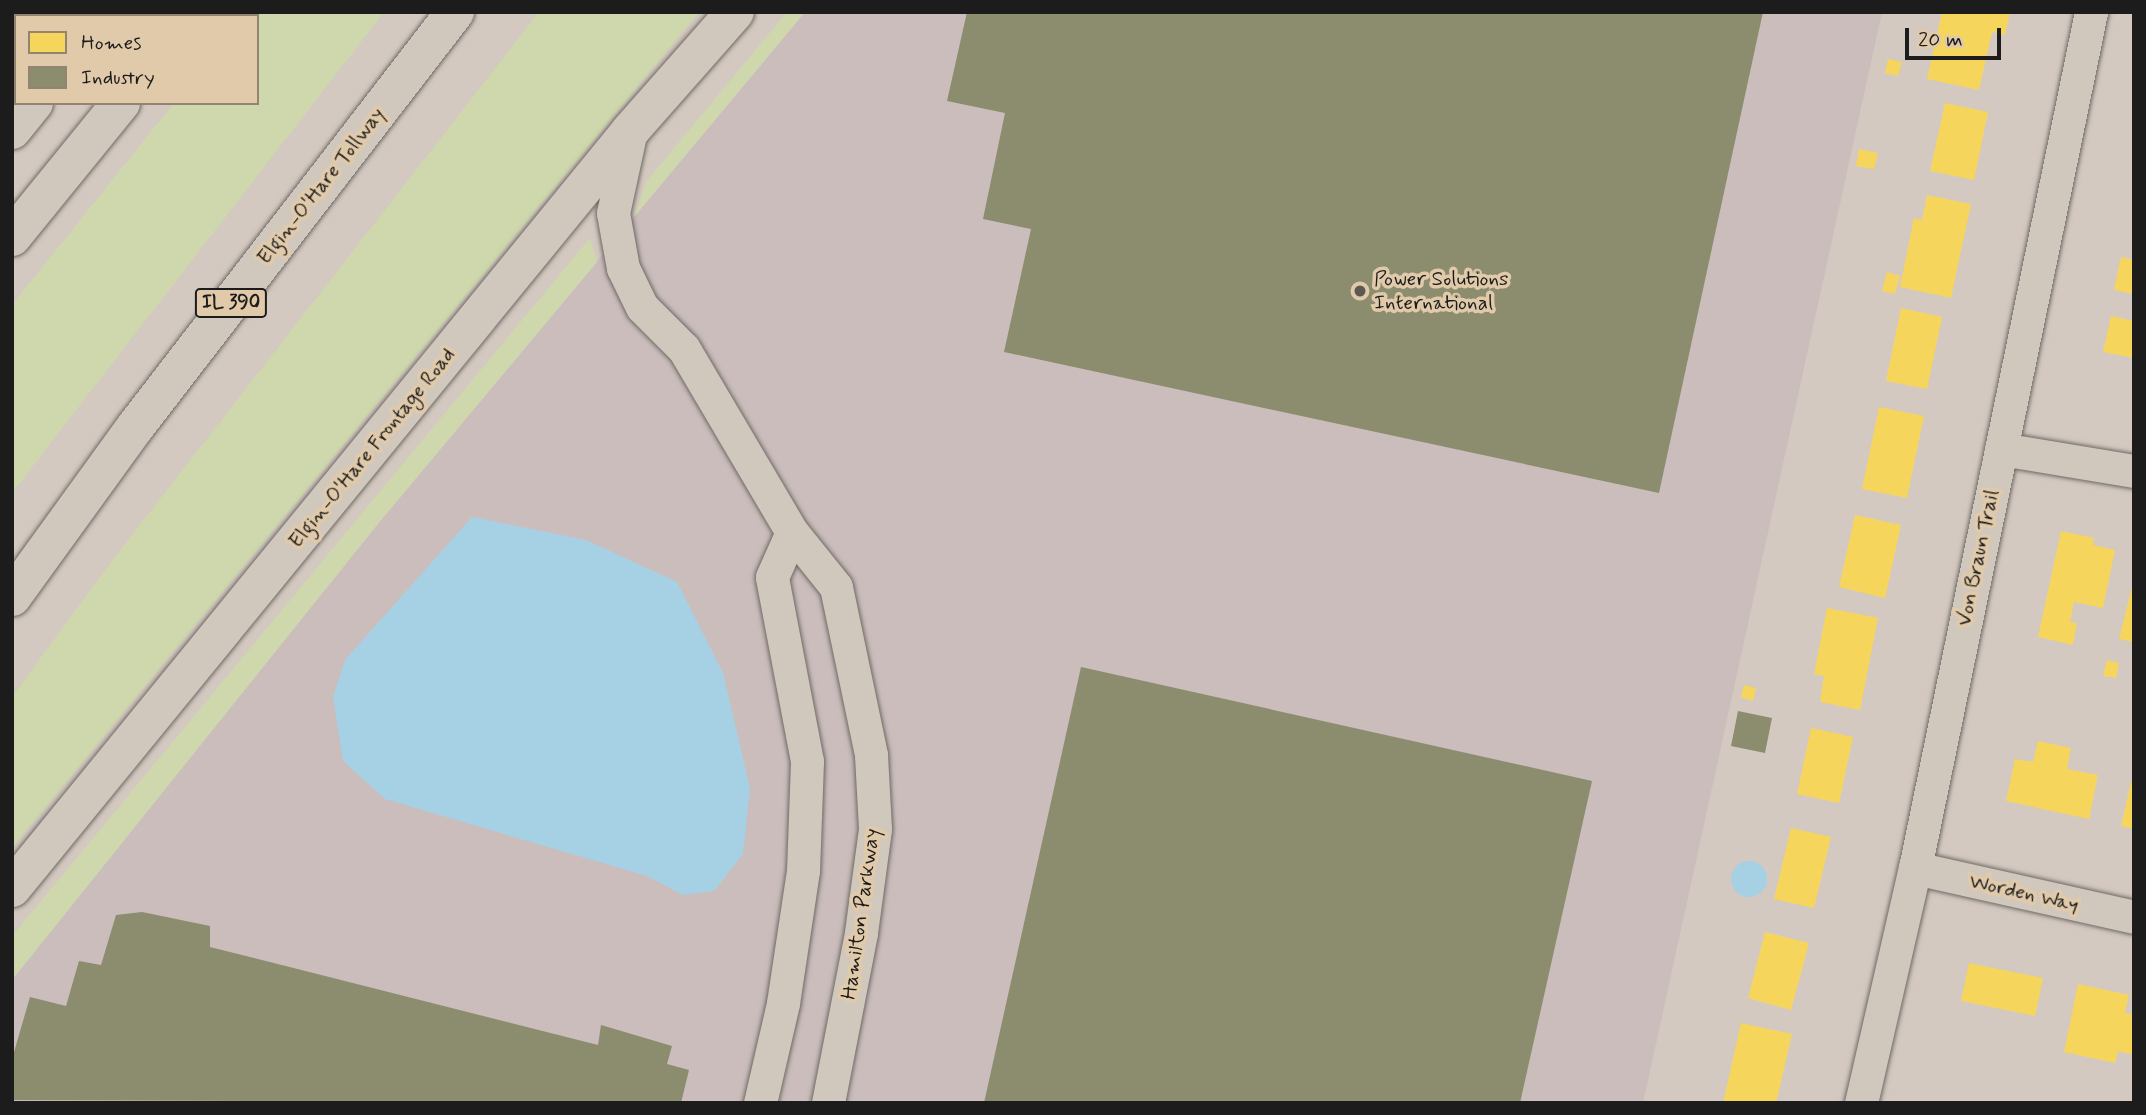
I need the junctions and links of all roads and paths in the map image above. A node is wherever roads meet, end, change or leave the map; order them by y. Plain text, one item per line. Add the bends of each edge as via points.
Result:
1 (455, 12) edge
2 (735, 12) edge
3 (2091, 12) edge
4 (32, 105) edge
5 (119, 105) edge
6 (12, 130) edge
7 (631, 130) junction
8 (12, 237) edge
9 (2001, 449) junction
10 (2134, 471) edge
11 (792, 532) junction
12 (12, 597) edge
13 (1915, 868) junction
14 (12, 888) edge
15 (2134, 917) edge
16 (760, 1103) edge
17 (828, 1103) edge
18 (1861, 1103) edge

1 - 12 main road, Elgin-O'Hare Tollway / IL 390 via 136,426
2 - 7 main road, Elgin-O'Hare Frontage Road
3 - 9 street, Von Braun Trail
4 - 6 main road
5 - 8 main road
7 - 11 street, Hamilton Parkway via 613,213 623,268 642,307 684,349
7 - 14 main road, Elgin-O'Hare Frontage Road
9 - 10 street
9 - 13 street, Von Braun Trail
11 - 16 street via 772,577 807,761 803,871 783,1003
11 - 17 street, Hamilton Parkway via 836,587 871,755 873,842 861,933
13 - 15 street, Worden Way
13 - 18 street, Von Braun Trail

